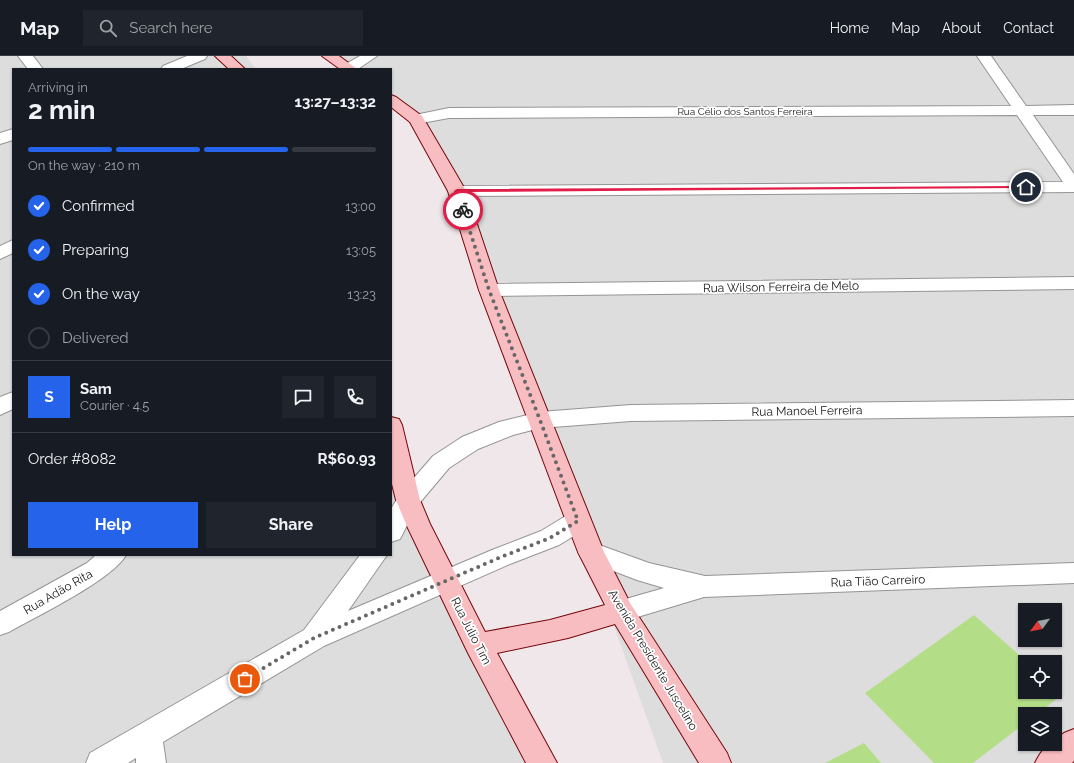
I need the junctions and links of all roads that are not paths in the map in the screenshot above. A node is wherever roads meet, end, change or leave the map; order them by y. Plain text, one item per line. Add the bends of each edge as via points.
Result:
1 (26, 56) edge
2 (200, 56) edge
3 (222, 56) edge
4 (329, 56) edge
5 (370, 56) edge
6 (984, 56) edge
7 (35, 68) edge
8 (170, 68) edge
9 (237, 68) edge
10 (347, 68) edge
11 (350, 68) edge
12 (392, 101) edge
13 (1020, 109) junction
14 (1074, 110) edge
15 (416, 118) junction
16 (12, 134) edge
17 (0, 139) edge
18 (1074, 187) edge
19 (457, 191) junction
20 (12, 247) edge
21 (0, 253) edge
22 (1074, 283) edge
23 (489, 290) junction
24 (12, 400) edge
25 (0, 407) edge
26 (1074, 408) edge
27 (540, 420) junction
28 (392, 430) edge
29 (408, 500) junction
30 (578, 521) junction
31 (392, 530) edge
32 (591, 552) junction
33 (112, 556) edge
34 (373, 556) edge
35 (1062, 573) edge
36 (446, 581) junction
37 (1074, 585) edge
38 (705, 587) junction
39 (621, 611) junction
40 (0, 624) edge
41 (314, 638) junction
42 (478, 645) junction
43 (1074, 743) edge
44 (150, 749) edge
45 (101, 763) edge
46 (542, 763) edge
47 (716, 763) edge
48 (1050, 763) edge

1 - 7 street
2 - 8 street
3 - 9 main road
4 - 10 main road
5 - 11 street
6 - 13 street
12 - 15 main road, Avenida Presidente Juscelino
13 - 14 street, Rua Célio dos Santos Ferreira
13 - 15 street, Rua Célio dos Santos Ferreira via 449,113
13 - 18 street
15 - 19 main road, Avenida Presidente Juscelino
16 - 17 street
18 - 19 street
19 - 23 main road, Avenida Presidente Juscelino
20 - 21 street
22 - 23 street, Rua Wilson Ferreira de Melo
23 - 27 main road, Avenida Presidente Juscelino
24 - 25 street
26 - 27 street, Rua Manoel Ferreira via 631,413
27 - 29 street, Rua Manoel Ferreira via 507,428 470,444 441,462
27 - 30 main road, Avenida Presidente Juscelino
28 - 29 main road, Rua Júlio Tim
29 - 31 street, Rua Manoel Ferreira
29 - 36 main road, Rua Júlio Tim
30 - 32 main road, Avenida Presidente Juscelino
30 - 36 street via 550,538
32 - 38 street, Rua Tião Carreiro via 646,573
32 - 39 main road, Avenida Presidente Juscelino
33 - 40 street, Rua Adão Rita via 96,570
34 - 41 street
35 - 37 street, Rua Tião Carreiro
35 - 38 street, Rua Tião Carreiro
36 - 41 street
36 - 42 main road, Rua Júlio Tim
38 - 39 street, Rua Tião Carreiro
39 - 42 main road via 553,632
39 - 47 main road, Avenida Presidente Juscelino
41 - 44 street
42 - 46 main road, Rua Júlio Tim
43 - 48 main road
44 - 45 street

